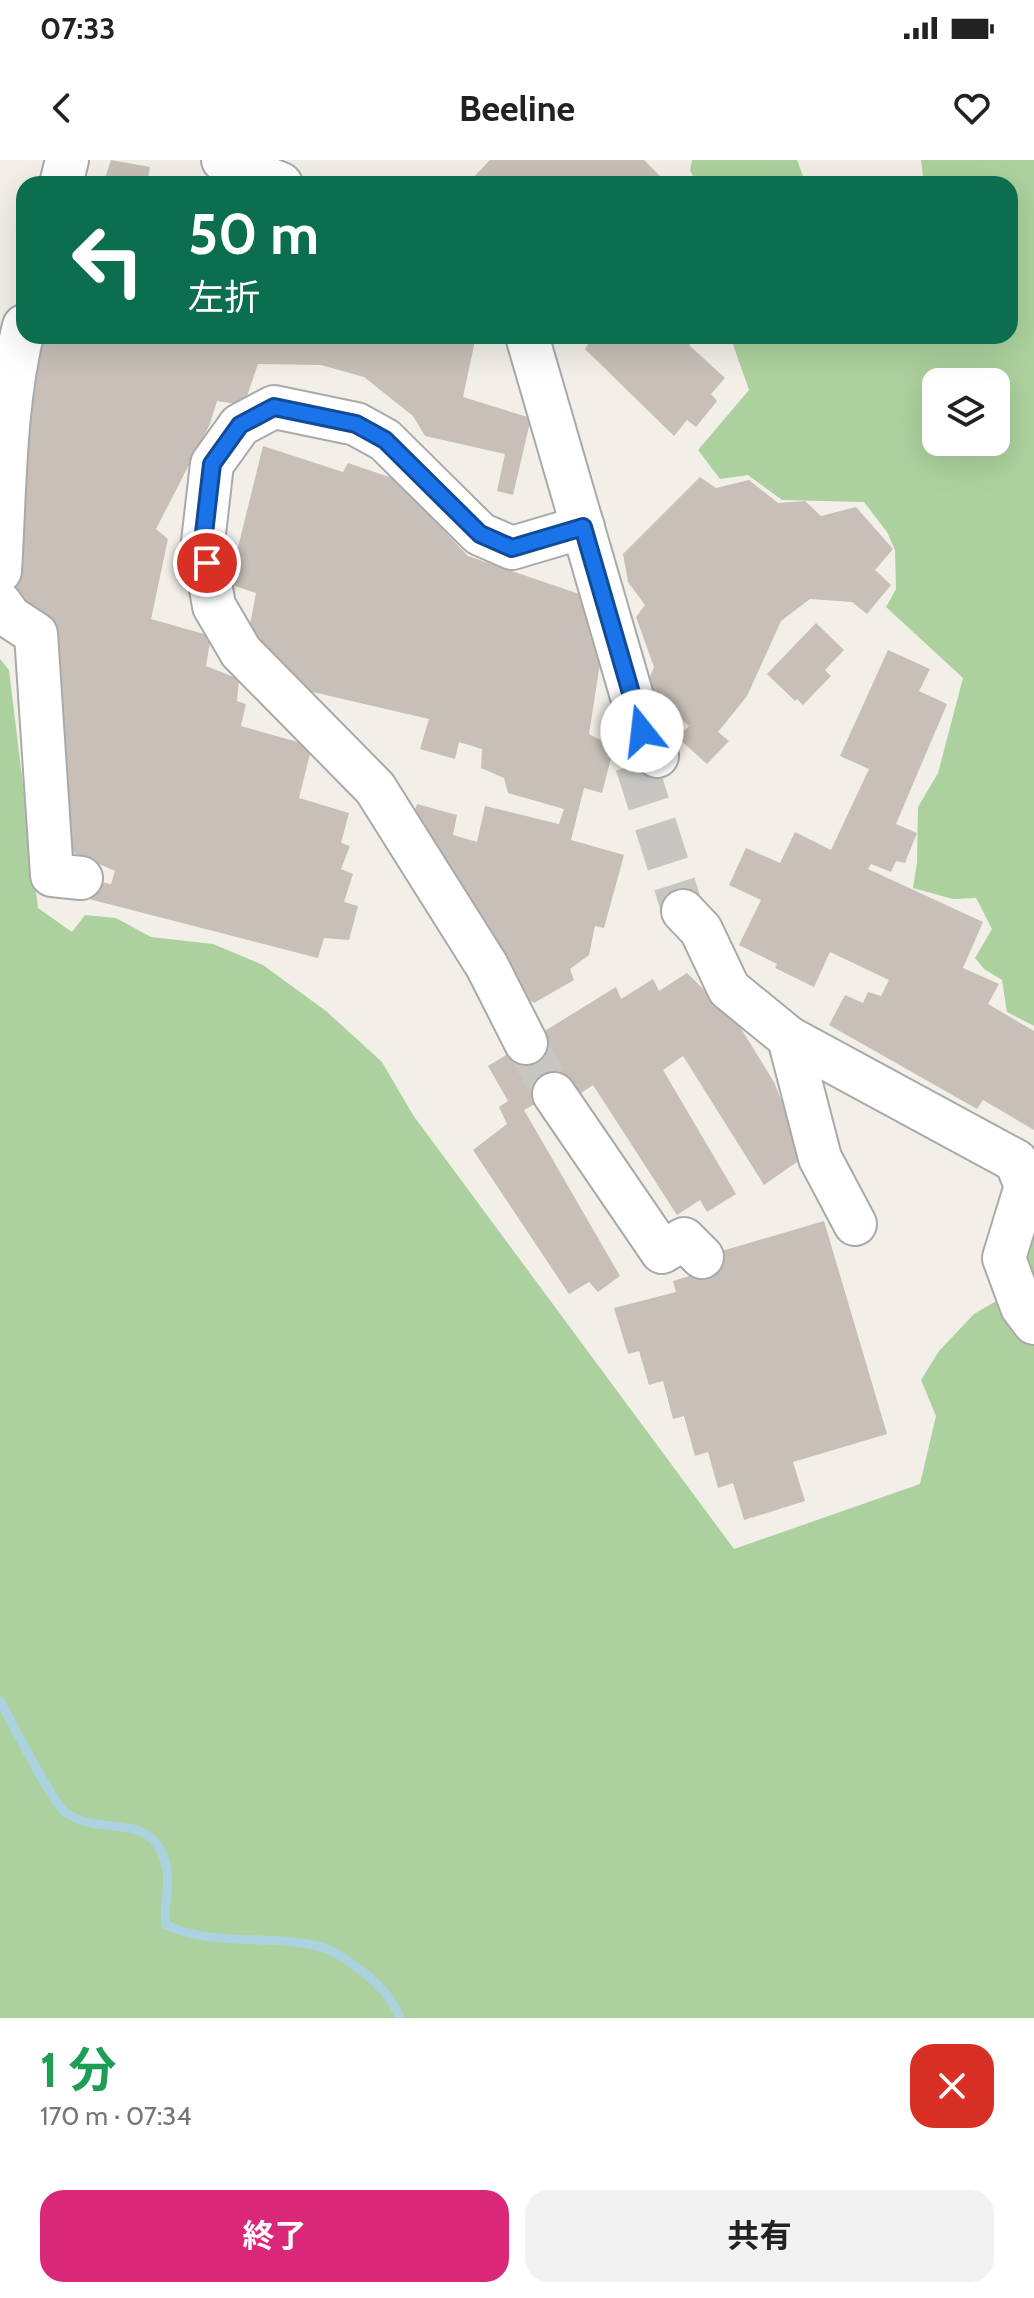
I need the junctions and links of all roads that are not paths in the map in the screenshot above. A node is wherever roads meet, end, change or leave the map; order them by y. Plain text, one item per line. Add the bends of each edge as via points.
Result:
1 (223, 160) edge
2 (262, 176) edge
3 (19, 344) edge
4 (529, 344) edge
5 (583, 527) junction
6 (0, 571) edge
7 (0, 603) edge
8 (645, 750) tunnel mouth
9 (81, 878) dead end
10 (695, 910) tunnel mouth
11 (789, 1038) junction
12 (526, 1043) tunnel mouth
13 (554, 1094) tunnel mouth
14 (855, 1224) dead end
15 (702, 1257) dead end
16 (1034, 1323) edge

1 - 2 lane
3 - 6 lane
4 - 5 lane
5 - 8 lane
5 - 12 lane via 512,548 480,534 385,440 356,424 274,407 240,425 212,464 203,542 214,606 241,652 375,788 487,966
7 - 9 lane via 10,617 36,634 52,875
10 - 11 lane via 729,989
11 - 14 lane via 820,1158
11 - 16 lane via 1016,1161 1026,1186 1004,1258 1022,1307
13 - 15 lane via 662,1252 684,1239

